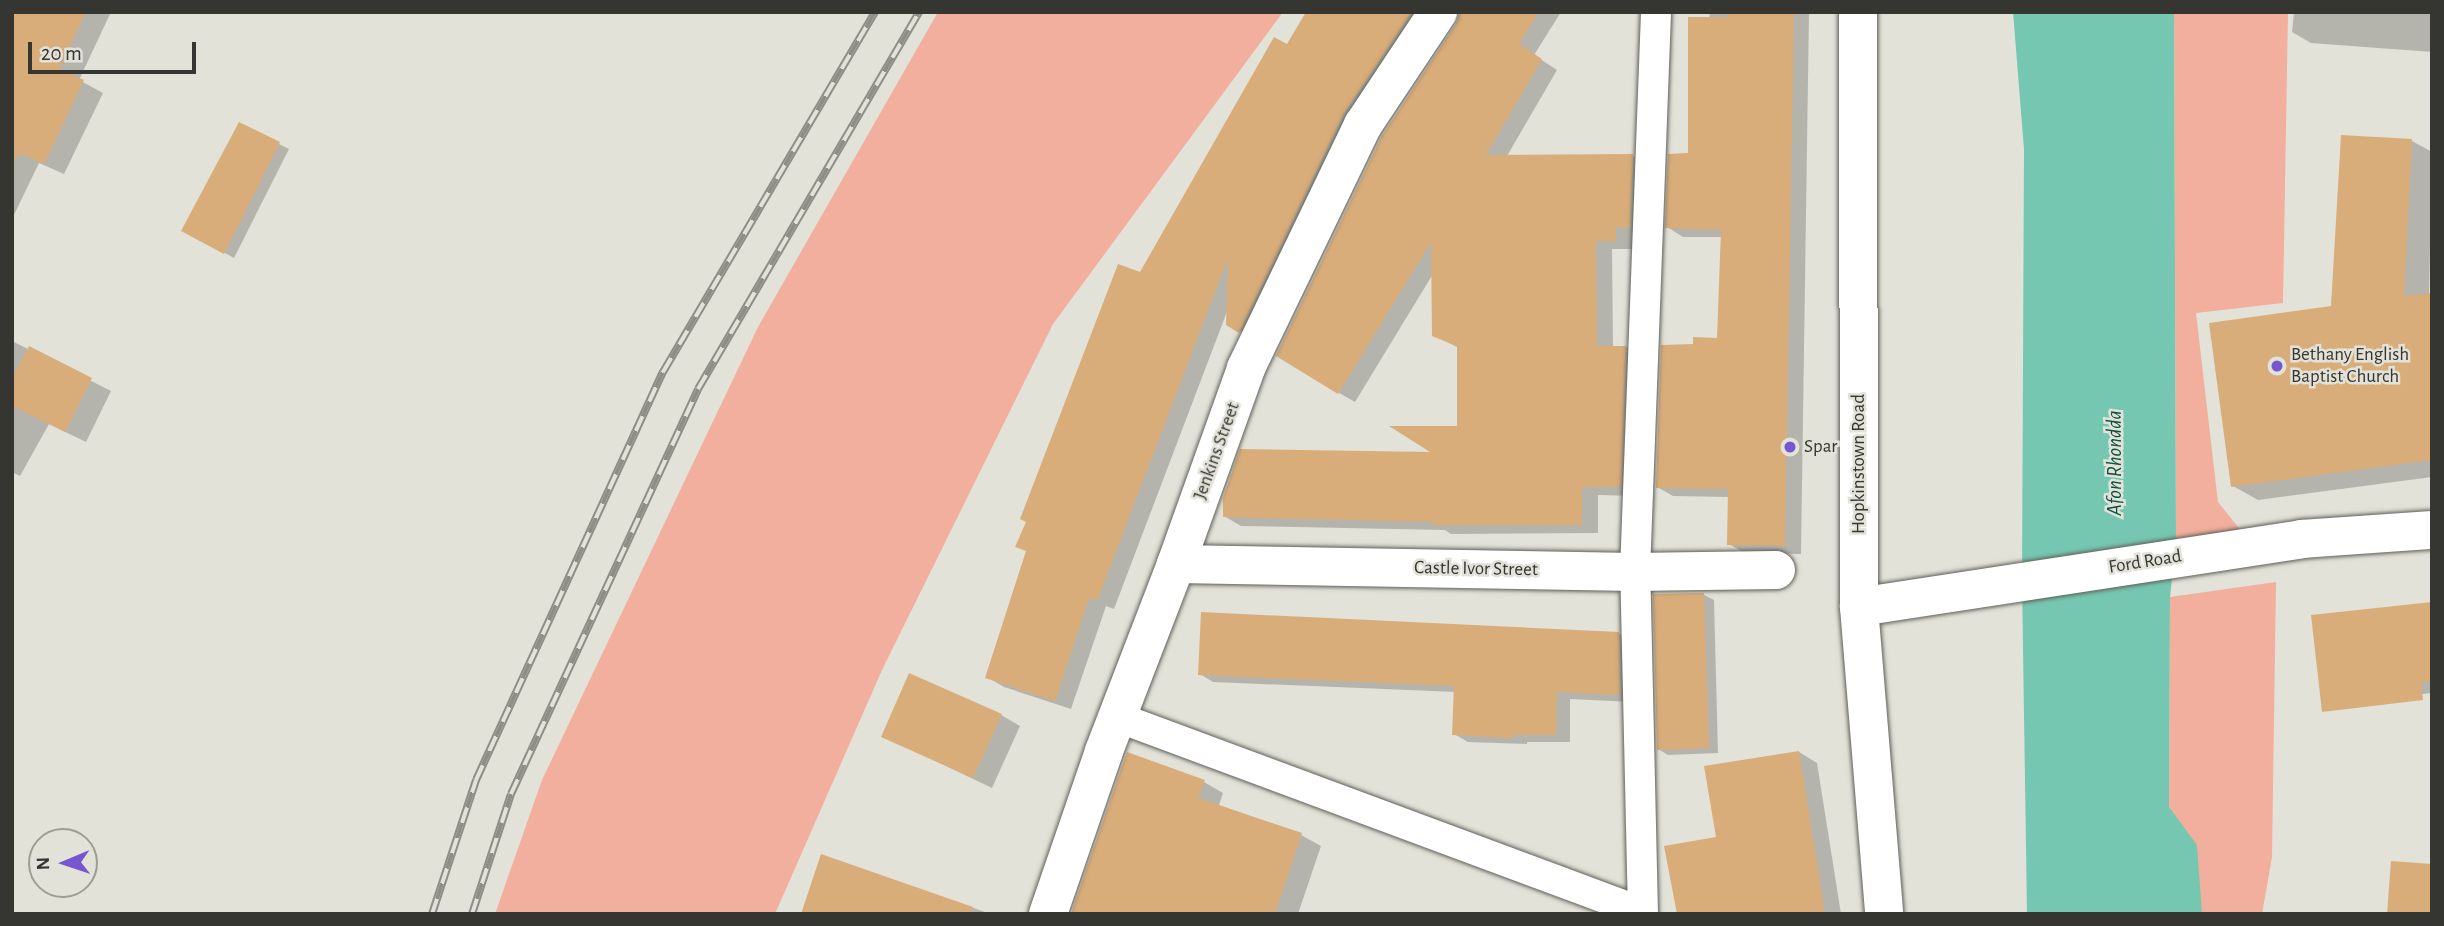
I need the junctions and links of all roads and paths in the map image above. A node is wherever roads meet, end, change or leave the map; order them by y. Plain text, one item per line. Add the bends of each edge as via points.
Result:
1 (1438, 12) edge
2 (1656, 12) edge
3 (1858, 12) edge
4 (2432, 530) edge
5 (1176, 564) junction
6 (1776, 570) dead end
7 (1635, 572) junction
8 (1860, 607) junction
9 (1117, 717) junction
10 (1643, 913) edge
11 (1048, 914) edge
12 (1884, 914) edge

1 - 5 street, Jenkins Street via 1363,125 1307,237 1246,368
2 - 7 lane
3 - 8 street, Hopkinstown Road
4 - 8 street, Ford Road via 2220,550
5 - 7 street, Castle Ivor Street
5 - 9 street, Jenkins Street
6 - 7 street, Castle Ivor Street
7 - 10 lane
8 - 12 street, Hopkinstown Road
9 - 10 lane
9 - 11 street, Jenkins Street

